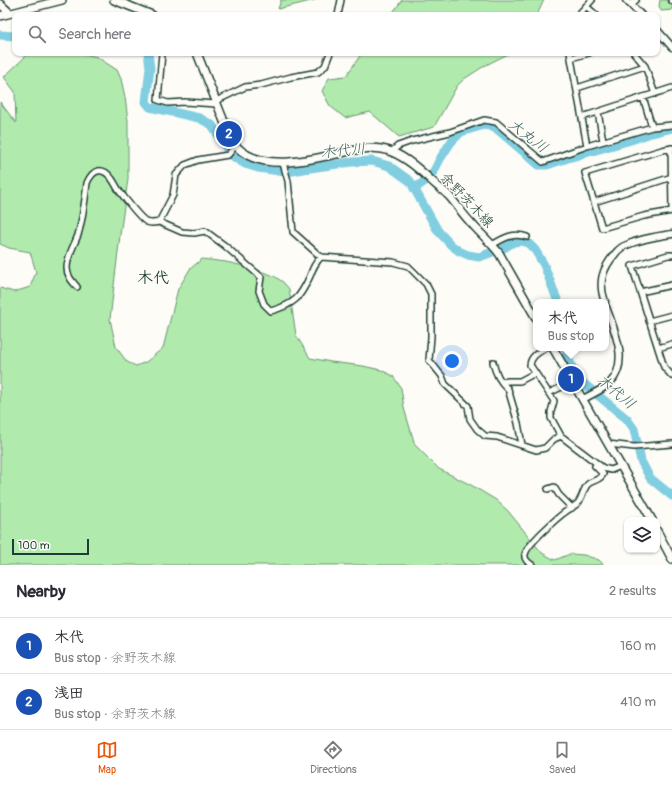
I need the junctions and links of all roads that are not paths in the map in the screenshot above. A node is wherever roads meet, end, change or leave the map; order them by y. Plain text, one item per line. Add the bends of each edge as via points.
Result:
1 (60, 0) edge
2 (114, 0) edge
3 (341, 0) edge
4 (592, 0) edge
5 (626, 0) edge
6 (636, 0) edge
7 (0, 4) edge
8 (631, 5) junction
9 (586, 6) junction
10 (14, 12) edge
11 (143, 12) edge
12 (339, 12) edge
13 (581, 12) edge
14 (593, 12) edge
15 (638, 12) edge
16 (10, 13) joint
17 (0, 16) edge
18 (660, 33) edge
19 (672, 47) edge
20 (162, 56) edge
21 (198, 56) edge
22 (329, 56) edge
23 (570, 56) edge
24 (637, 56) edge
25 (645, 66) junction
26 (577, 88) junction
27 (672, 88) edge
28 (654, 94) junction
29 (643, 97) junction
30 (216, 103) junction
31 (598, 112) junction
32 (582, 117) junction
33 (672, 125) edge
34 (652, 127) junction
35 (603, 141) junction
36 (235, 146) junction
37 (587, 146) junction
38 (672, 148) edge
39 (391, 152) junction
40 (283, 163) junction
41 (672, 177) edge
42 (594, 202) junction
43 (672, 211) edge
44 (159, 222) junction
45 (672, 234) edge
46 (527, 237) dead end
47 (493, 246) junction
48 (672, 255) edge
49 (321, 257) junction
50 (672, 285) edge
51 (77, 287) dead end
52 (640, 292) junction
53 (603, 299) edge
54 (533, 313) edge
55 (609, 316) edge
56 (672, 316) edge
57 (649, 321) junction
58 (672, 344) edge
59 (658, 348) junction
60 (541, 351) edge
61 (555, 351) edge
62 (493, 362) dead end
63 (535, 373) junction
64 (672, 376) edge
65 (502, 382) junction
66 (572, 382) junction
67 (548, 393) junction
68 (584, 398) junction
69 (561, 436) junction
70 (608, 444) junction
71 (672, 444) edge
72 (522, 445) junction
73 (590, 459) junction
74 (621, 466) junction
75 (548, 489) dead end
76 (572, 508) junction
77 (650, 517) edge
78 (660, 537) edge
79 (672, 559) edge
80 (532, 565) edge

1 - 10 main road
2 - 11 main road
3 - 12 street
4 - 9 street
5 - 8 street
6 - 8 street
7 - 16 main road
8 - 15 street
9 - 13 street
9 - 14 street
16 - 17 main road
18 - 19 street
20 - 30 street via 158,100 168,103
21 - 30 main road
22 - 30 street via 325,66 318,72 245,88
23 - 26 street
24 - 25 street
25 - 26 street
25 - 28 street
26 - 32 street
27 - 28 street
28 - 29 street
29 - 31 street
29 - 34 street
30 - 36 main road
31 - 32 street
31 - 35 street
32 - 37 street
33 - 34 street
34 - 35 street
35 - 37 street
36 - 40 main road, 余野茨木線 via 256,159
36 - 44 street via 228,155 185,165 176,175 173,195
37 - 39 street via 543,162 496,122 484,120 412,141 398,146
38 - 41 street
38 - 42 street via 585,173
39 - 40 main road, 余野茨木線 via 364,148
39 - 47 main road, 余野茨木線 via 402,157 449,196
40 - 49 street via 288,181 293,232
41 - 42 street
41 - 43 street
42 - 43 street via 602,228
44 - 49 street via 182,232 205,231 224,245 261,277 259,291 264,304 271,311 284,307 298,298
44 - 51 street via 146,222 131,206 111,177 104,171 94,172 88,183 77,237 69,254 67,267 71,280
45 - 53 street via 626,245 618,251 608,261 603,274 601,283
46 - 47 street via 517,235 505,238
47 - 54 main road, 余野茨木線
48 - 52 street via 632,266
49 - 72 street via 393,262 408,266 426,284 431,294 429,360 445,384 468,406 470,419 477,429 485,436
50 - 52 street
52 - 57 street
55 - 68 street via 620,351 619,366 609,384
56 - 57 street
57 - 59 street
58 - 59 street
59 - 64 street via 664,366
60 - 63 street via 530,361
61 - 66 main road
62 - 65 street via 494,371
63 - 65 street via 520,381
63 - 67 street
65 - 72 street via 514,407
66 - 67 street
66 - 68 main road
67 - 69 street via 554,401 551,418
68 - 70 main road
69 - 72 street via 545,448 536,450
69 - 73 street
70 - 71 street via 634,447
70 - 74 main road
73 - 74 street via 611,470
73 - 76 street via 604,474 602,478 586,486 582,497
74 - 77 main road
75 - 76 street via 554,486
76 - 80 street via 548,526 530,546 525,557
78 - 79 main road

